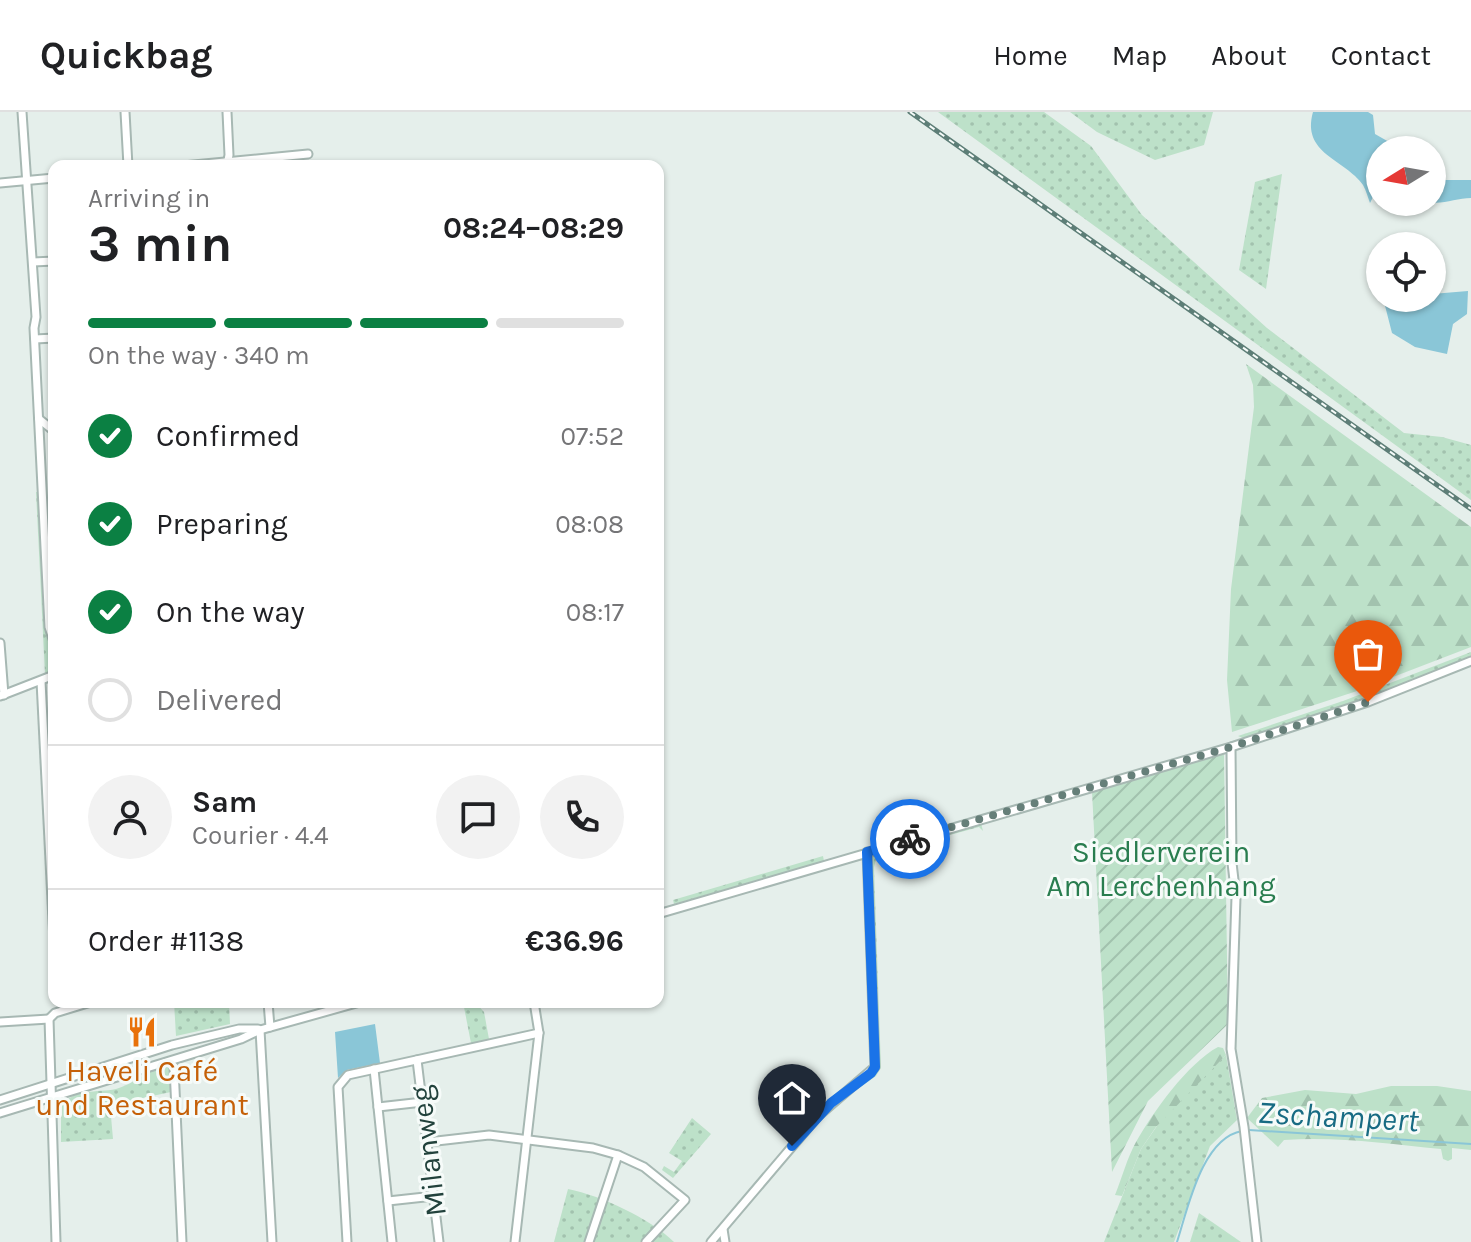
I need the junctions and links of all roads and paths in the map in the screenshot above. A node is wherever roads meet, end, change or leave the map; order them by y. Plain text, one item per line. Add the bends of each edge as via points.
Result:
1 (22, 112) edge
2 (125, 112) edge
3 (227, 112) edge
4 (308, 154) dead end
5 (128, 160) edge
6 (227, 160) edge
7 (259, 160) edge
8 (48, 178) edge
9 (25, 180) junction
10 (0, 183) edge
11 (48, 261) edge
12 (33, 262) junction
13 (48, 338) edge
14 (35, 339) junction
15 (39, 419) junction
16 (48, 426) edge
17 (48, 606) edge
18 (0, 643) edge
19 (1471, 661) edge
20 (48, 678) edge
21 (41, 681) junction
22 (2, 696) edge
23 (1231, 747) junction
24 (48, 821) edge
25 (867, 852) junction
26 (664, 912) edge
27 (54, 1008) edge
28 (74, 1008) edge
29 (268, 1008) edge
30 (338, 1008) edge
31 (535, 1008) edge
32 (52, 1016) junction
33 (0, 1022) edge
34 (270, 1027) junction
35 (260, 1030) junction
36 (539, 1033) junction
37 (417, 1060) junction
38 (174, 1067) dead end
39 (374, 1069) junction
40 (52, 1083) junction
41 (52, 1095) junction
42 (0, 1100) edge
43 (423, 1102) junction
44 (378, 1107) junction
45 (0, 1113) edge
46 (527, 1140) junction
47 (428, 1142) junction
48 (618, 1155) junction
49 (434, 1196) junction
50 (388, 1201) junction
51 (723, 1229) junction
52 (56, 1242) edge
53 (182, 1242) edge
54 (272, 1242) edge
55 (347, 1242) edge
56 (392, 1242) edge
57 (439, 1242) edge
58 (515, 1242) edge
59 (589, 1242) edge
60 (646, 1242) edge
61 (711, 1242) edge
62 (725, 1242) edge
63 (1257, 1242) edge

1 - 9 street
2 - 5 street
3 - 6 street
4 - 7 street
8 - 9 street
9 - 10 street
9 - 12 street
11 - 12 street
12 - 14 street
13 - 14 street
14 - 15 street
15 - 16 street
15 - 17 street
18 - 22 street
19 - 23 street
20 - 21 street
21 - 22 street
21 - 24 street
23 - 25 street
23 - 63 street via 1236,897 1231,1035
25 - 26 street
25 - 51 street via 875,1067 812,1123
27 - 32 street
28 - 32 street
29 - 34 street
30 - 34 street
31 - 36 street
32 - 33 street
32 - 40 street
34 - 35 street
35 - 40 street via 194,1039
35 - 41 street
35 - 54 street
36 - 37 street
36 - 46 street
37 - 39 street
37 - 43 street, Milanweg
38 - 53 street
39 - 44 street
39 - 55 street via 348,1075 338,1087
40 - 41 street
40 - 42 street
41 - 45 street
41 - 52 street
43 - 44 street
43 - 47 street, Milanweg
44 - 50 street
46 - 47 street via 489,1135
46 - 48 street
46 - 58 street
47 - 49 street, Milanweg
48 - 59 street
48 - 60 street via 644,1167 685,1200
49 - 50 street
49 - 57 street, Milanweg
50 - 56 street
51 - 61 street
51 - 62 street

